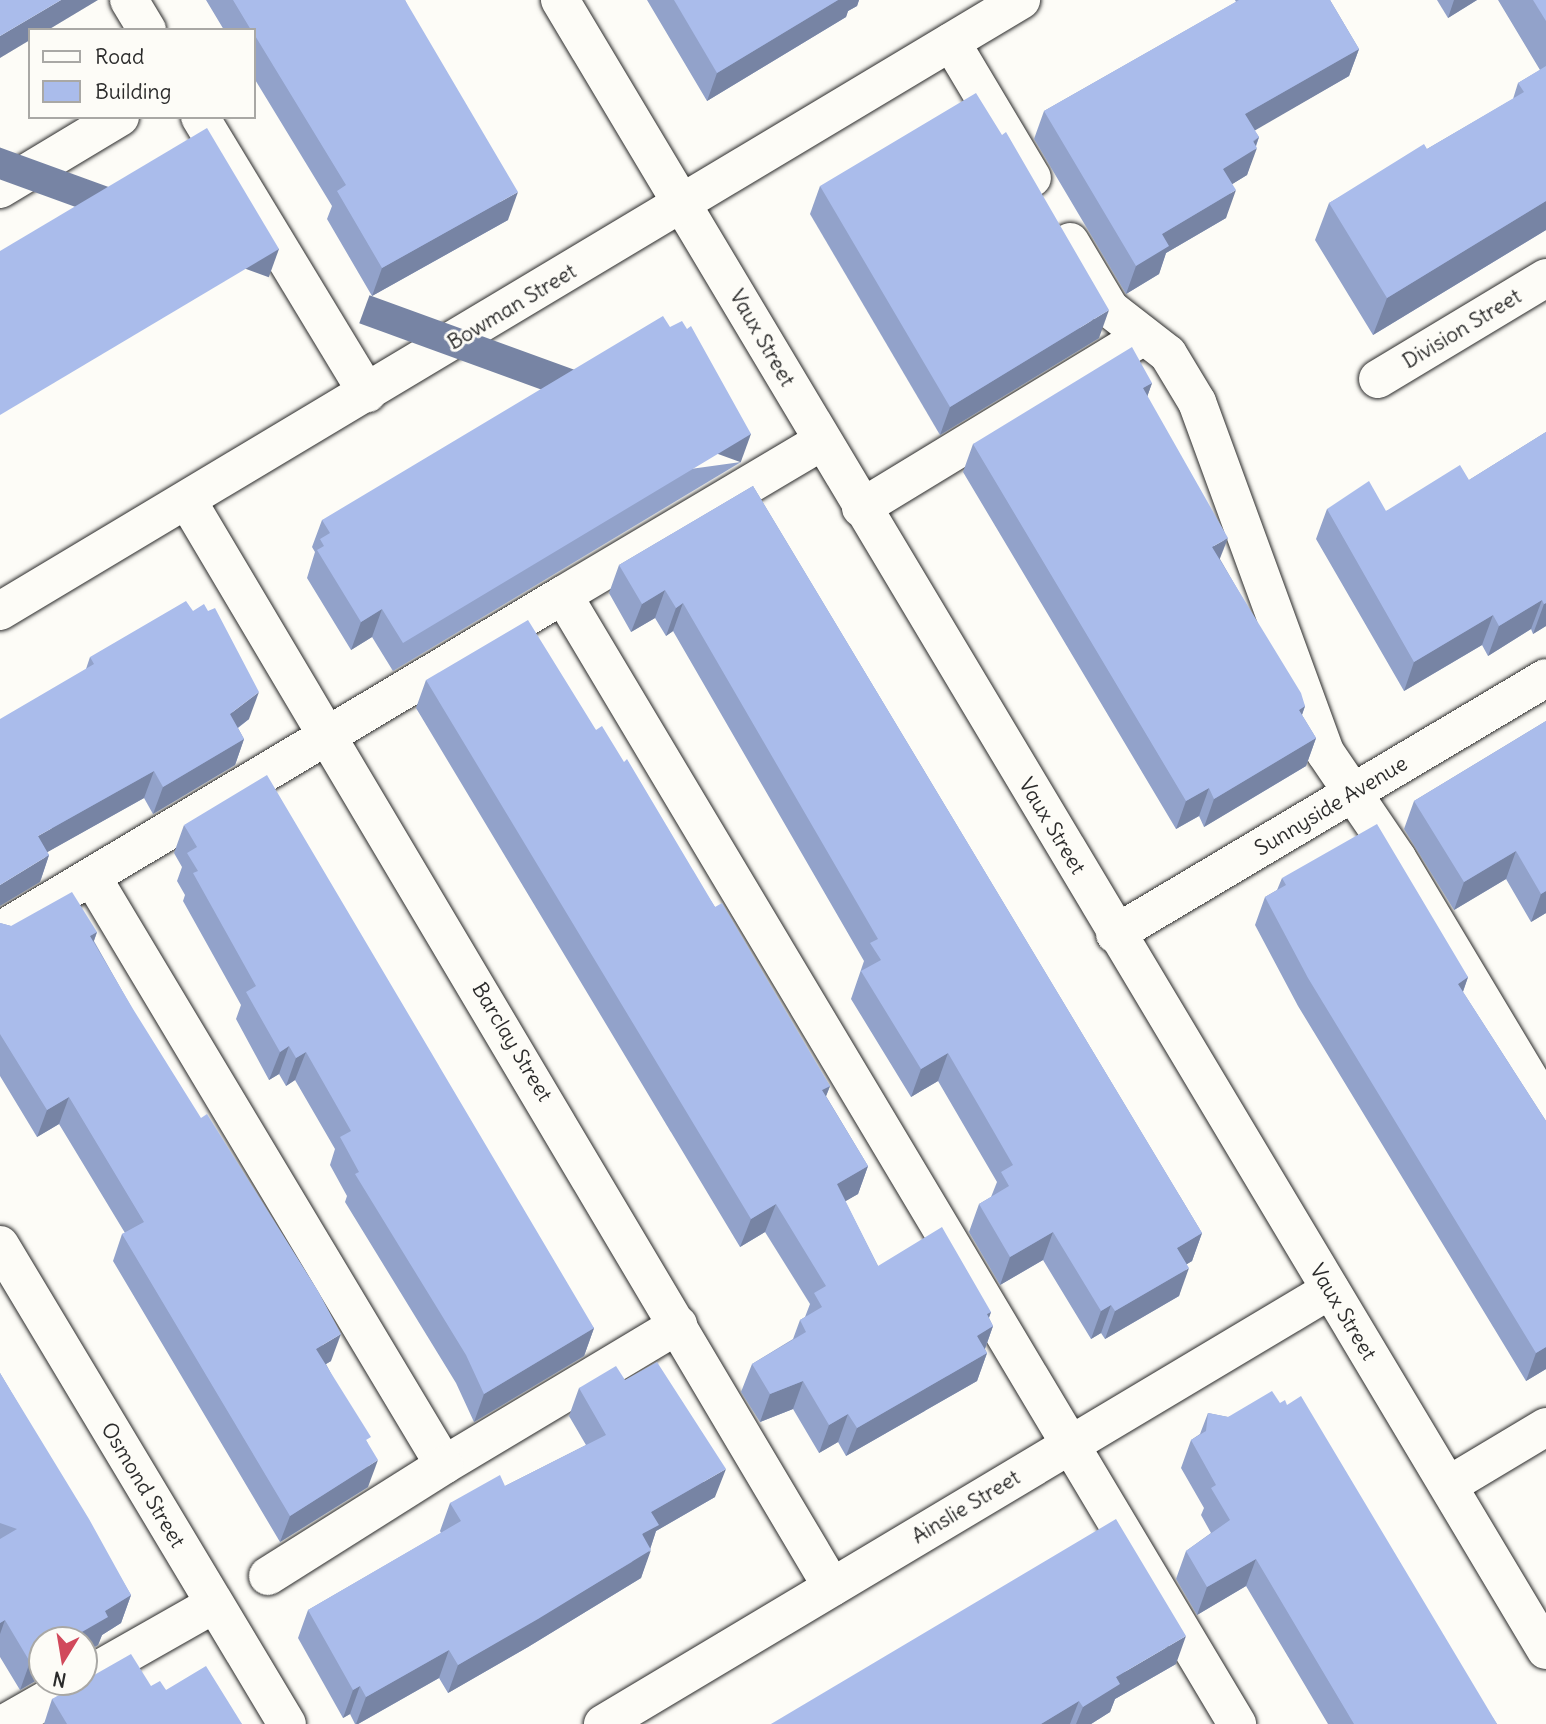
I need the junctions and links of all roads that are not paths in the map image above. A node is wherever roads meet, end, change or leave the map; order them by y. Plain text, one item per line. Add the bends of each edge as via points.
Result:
1 (129, 0) edge
2 (560, 0) edge
3 (1021, 0) edge
4 (146, 28) edge
5 (951, 42) junction
6 (117, 119) edge
7 (201, 119) edge
8 (0, 189) edge
9 (682, 207) junction
10 (1546, 278) edge
11 (1144, 336) junction
12 (1378, 379) dead end
13 (367, 393) junction
14 (821, 442) junction
15 (187, 500) junction
16 (861, 508) junction
17 (563, 595) junction
18 (0, 611) edge
19 (1546, 678) edge
20 (330, 735) junction
21 (1350, 795) junction
22 (93, 877) junction
23 (0, 931) edge
24 (1115, 934) junction
25 (1546, 1107) edge
26 (0, 1245) edge
27 (1330, 1290) junction
28 (678, 1325) junction
29 (1546, 1427) edge
30 (1069, 1445) junction
31 (444, 1465) junction
32 (1449, 1485) junction
33 (268, 1576) dead end
34 (832, 1587) junction
35 (214, 1604) junction
36 (1546, 1650) edge
37 (98, 1670) edge
38 (53, 1696) edge
39 (1230, 1722) edge
40 (4, 1724) edge
41 (287, 1724) edge
42 (603, 1724) edge

1 - 4 street
2 - 9 street, Vaux Street
3 - 5 street, Bowman Street
5 - 9 street, Bowman Street
5 - 11 street via 1110,309
6 - 8 street
7 - 13 street
9 - 13 street, Bowman Street
9 - 14 street, Vaux Street
10 - 12 street, Division Street
11 - 16 street
11 - 21 street via 1168,354 1197,402 1325,752
13 - 15 street, Bowman Street
14 - 16 street, Vaux Street
14 - 17 street
15 - 18 street, Bowman Street
15 - 20 street, Barclay Street
16 - 24 street, Vaux Street
17 - 20 street
17 - 30 street
19 - 21 street, Sunnyside Avenue
20 - 22 street
20 - 28 street, Barclay Street
21 - 24 street, Sunnyside Avenue
21 - 25 street via 1397,858
22 - 23 street
22 - 31 street
24 - 27 street, Vaux Street
26 - 35 street, Osmond Street
27 - 30 street, Ainslie Street
27 - 32 street, Vaux Street
28 - 31 street
28 - 34 street, Barclay Street
29 - 32 street
30 - 34 street, Ainslie Street
30 - 39 street
31 - 33 street
32 - 36 street, Vaux Street
34 - 42 street, Ainslie Street
35 - 37 street
35 - 41 street, Osmond Street
38 - 40 street

